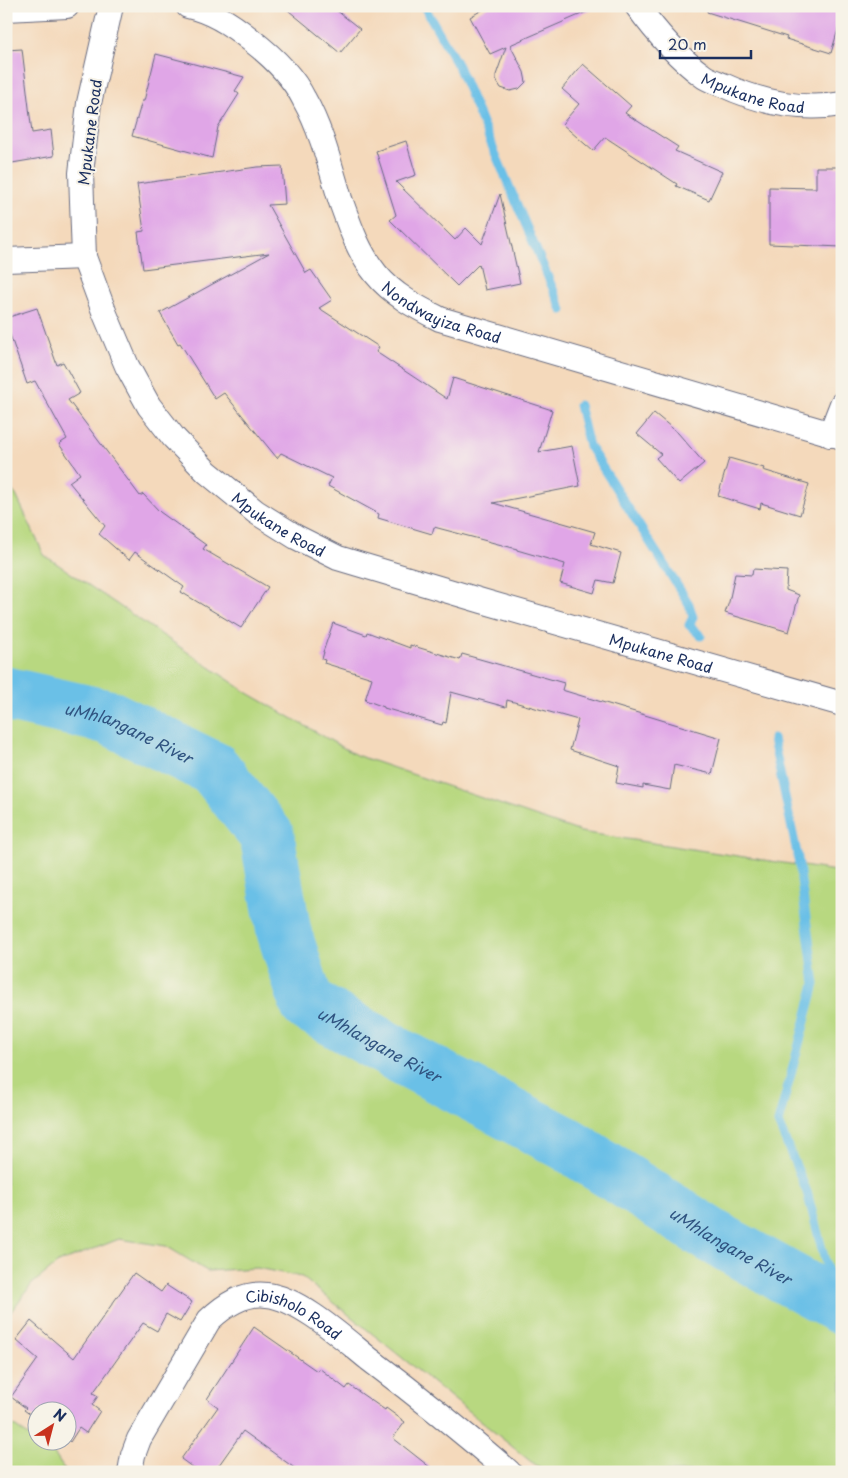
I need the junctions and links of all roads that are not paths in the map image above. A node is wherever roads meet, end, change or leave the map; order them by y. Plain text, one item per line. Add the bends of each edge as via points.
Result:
1 (67, 6) edge
2 (110, 6) edge
3 (188, 6) edge
4 (637, 6) edge
5 (6, 9) edge
6 (842, 104) edge
7 (84, 257) junction
8 (6, 260) edge
9 (842, 404) edge
10 (836, 436) edge
11 (842, 704) edge
12 (130, 1472) edge
13 (509, 1472) edge

1 - 5 street
2 - 7 street, Mpukane Road via 89,103 81,173
3 - 10 street, Nondwayiza Road via 218,17 242,32 285,70 304,98 318,130 351,230 375,273 394,293 440,319
4 - 6 street, Mpukane Road via 677,55 704,77 763,100 802,106
7 - 8 street
7 - 11 street, Mpukane Road via 127,366 149,406 174,438 208,472 256,512 296,537 338,558
9 - 10 street
12 - 13 street, Cibisholo Road via 139,1439 209,1320 224,1306 247,1296 265,1294 282,1298 318,1319 455,1425

